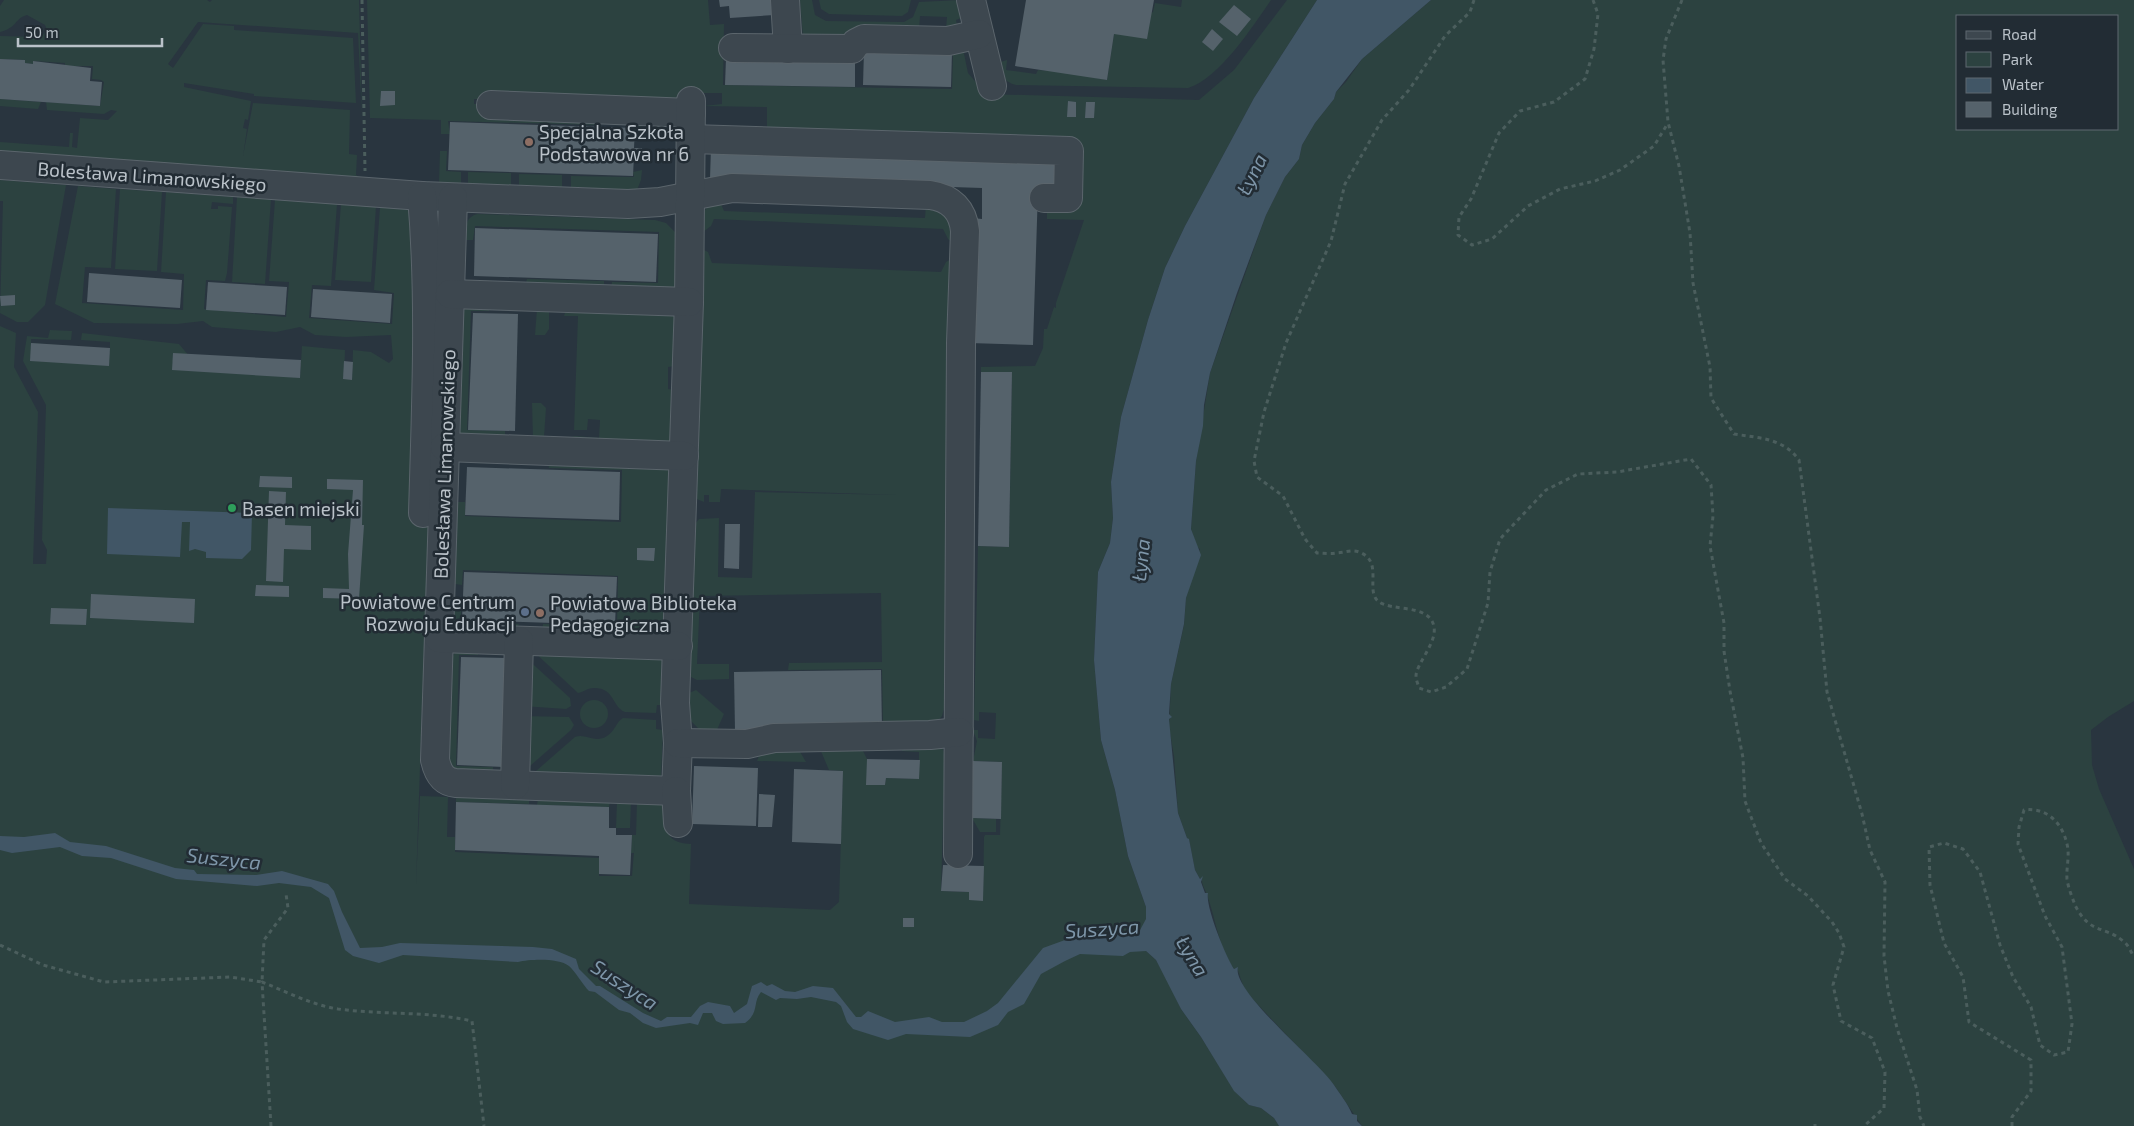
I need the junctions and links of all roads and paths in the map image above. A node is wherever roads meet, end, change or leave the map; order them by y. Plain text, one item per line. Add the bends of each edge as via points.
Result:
1 (362, 0) edge
2 (785, 0) edge
3 (971, 0) edge
4 (1474, 0) edge
5 (1593, 0) edge
6 (1682, 0) edge
7 (979, 34) junction
8 (733, 48) dead end
9 (788, 49) junction
10 (992, 86) dead end
11 (491, 105) dead end
12 (691, 118) junction
13 (1668, 122) junction
14 (0, 165) edge
15 (365, 191) junction
16 (422, 196) junction
17 (690, 196) junction
18 (453, 198) junction
19 (1044, 198) dead end
20 (450, 294) junction
21 (689, 302) junction
22 (445, 447) junction
23 (684, 456) junction
24 (423, 513) dead end
25 (439, 638) junction
26 (519, 641) junction
27 (678, 646) junction
28 (959, 732) junction
29 (678, 743) junction
30 (515, 786) junction
31 (676, 791) junction
32 (678, 824) dead end
33 (958, 854) dead end
34 (286, 894) dead end
35 (0, 945) edge
36 (2134, 957) edge
37 (262, 982) junction
38 (271, 1126) edge
39 (484, 1126) edge
40 (1864, 1126) edge
41 (1924, 1126) edge
42 (2012, 1126) edge

1 - 15 path
2 - 9 street
3 - 7 street
4 - 40 path via 1470,12 1446,36 1409,90 1382,120 1345,184 1331,241 1286,343 1264,412 1254,461 1257,477 1283,496 1305,539 1317,553 1360,552 1374,570 1376,600 1382,604 1410,608 1429,618 1434,628 1433,636 1416,675 1418,688 1430,692 1446,687 1468,669 1488,603 1490,572 1500,539 1546,490 1578,474 1617,472 1691,459 1711,486 1710,546 1724,623 1730,691 1743,758 1745,801 1761,843 1785,879 1808,896 1839,933 1844,947 1833,985 1842,1021 1872,1038 1884,1072 1884,1108
5 - 13 path via 1598,14 1594,49 1585,79 1554,102 1520,111 1499,133 1471,199 1459,217 1458,236 1472,244 1492,239 1528,206 1560,189 1595,182 1620,170 1654,146
6 - 13 path via 1666,39 1663,60
7 - 9 street via 948,41 864,39 852,49
7 - 10 street
8 - 9 street
11 - 12 street
12 - 17 street
12 - 19 street via 1069,151 1068,198
13 - 41 path via 1690,233 1694,283 1710,367 1712,398 1734,434 1770,439 1791,449 1799,460 1827,692 1870,850 1885,882 1884,956 1888,991 1917,1090
14 - 15 street, Bolesława Limanowskiego
15 - 16 street, Bolesława Limanowskiego
16 - 18 street, Bolesława Limanowskiego
16 - 24 street via 428,279
17 - 18 street, Bolesława Limanowskiego via 628,204
17 - 21 street
17 - 28 street, Bolesława Limanowskiego via 732,188 930,195 954,204 962,216 965,231 961,353
18 - 20 street, Bolesława Limanowskiego
20 - 21 street
20 - 22 street, Bolesława Limanowskiego
21 - 23 street
22 - 23 street
22 - 25 street, Bolesława Limanowskiego
23 - 27 street
25 - 26 street
25 - 30 street, Bolesława Limanowskiego via 435,760 441,775 451,783
26 - 27 street
26 - 30 street
27 - 29 street via 675,703
28 - 29 street via 774,738 747,744
28 - 33 street, Bolesława Limanowskiego
29 - 31 street
30 - 31 street
31 - 32 street
34 - 37 path via 288,908 264,940
35 - 37 path via 43,965 104,982 230,977
36 - 42 path via 2124,941 2096,930 2076,906 2067,878 2067,844 2059,826 2049,814 2036,808 2024,810 2018,844 2038,899 2062,947 2072,1024 2068,1052 2054,1055 2040,1045 2031,1007 2013,977 2000,945 1980,872 1963,849 1944,843 1929,846 1930,885 1944,943 1963,977 1968,1022 2031,1060 2031,1091 2012,1116
37 - 38 path
37 - 39 path via 337,1009 444,1014 472,1020

